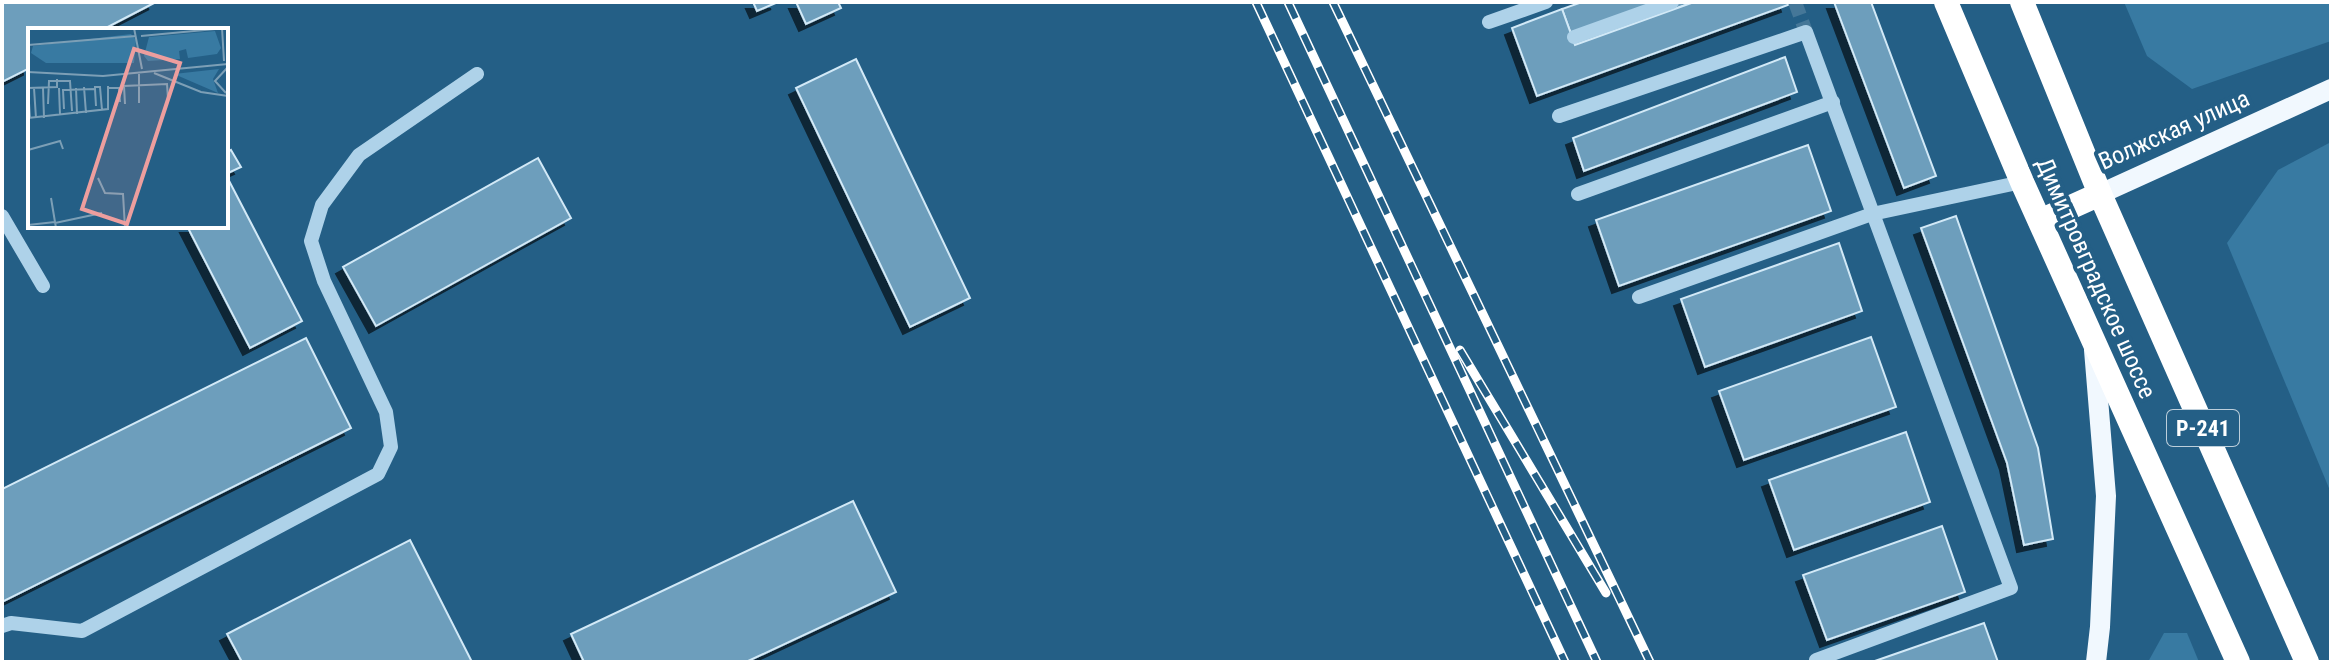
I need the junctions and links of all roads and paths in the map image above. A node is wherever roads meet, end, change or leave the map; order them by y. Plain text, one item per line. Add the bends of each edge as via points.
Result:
1 (1546, 2) edge
2 (1672, 2) edge
3 (1946, 2) edge
4 (2022, 2) edge
5 (1489, 22) dead end
6 (1574, 37) dead end
7 (477, 74) dead end
8 (2331, 89) edge
9 (1833, 102) junction
10 (1559, 116) dead end
11 (2022, 182) junction
12 (1578, 194) dead end
13 (2100, 194) junction
14 (1872, 214) junction
15 (2, 216) edge
16 (2040, 221) junction
17 (43, 286) dead end
18 (1639, 297) dead end
19 (2094, 342) junction
20 (2, 626) edge
21 (1816, 660) dead end
22 (2096, 662) edge
23 (2238, 662) edge
24 (2307, 662) edge

1 - 5 lane
2 - 6 lane
3 - 11 highway, Димитровградское шоссе / Р-241
4 - 13 highway, Димитровградское шоссе / Р-241
7 - 20 lane via 359,155 322,205 311,241 324,281 386,412 391,447 378,474 82,631
8 - 13 main road, Волжская улица
9 - 10 lane via 1806,32
9 - 12 lane
9 - 14 lane
11 - 14 lane
11 - 16 highway, Димитровградское шоссе / Р-241
13 - 16 highway, Волжская улица
13 - 24 highway, Димитровградское шоссе / Р-241
14 - 18 lane
14 - 21 lane via 2011,588
15 - 17 lane
16 - 19 highway, Димитровградское шоссе / Р-241
19 - 22 main road via 2106,496
19 - 23 highway, Димитровградское шоссе / Р-241

